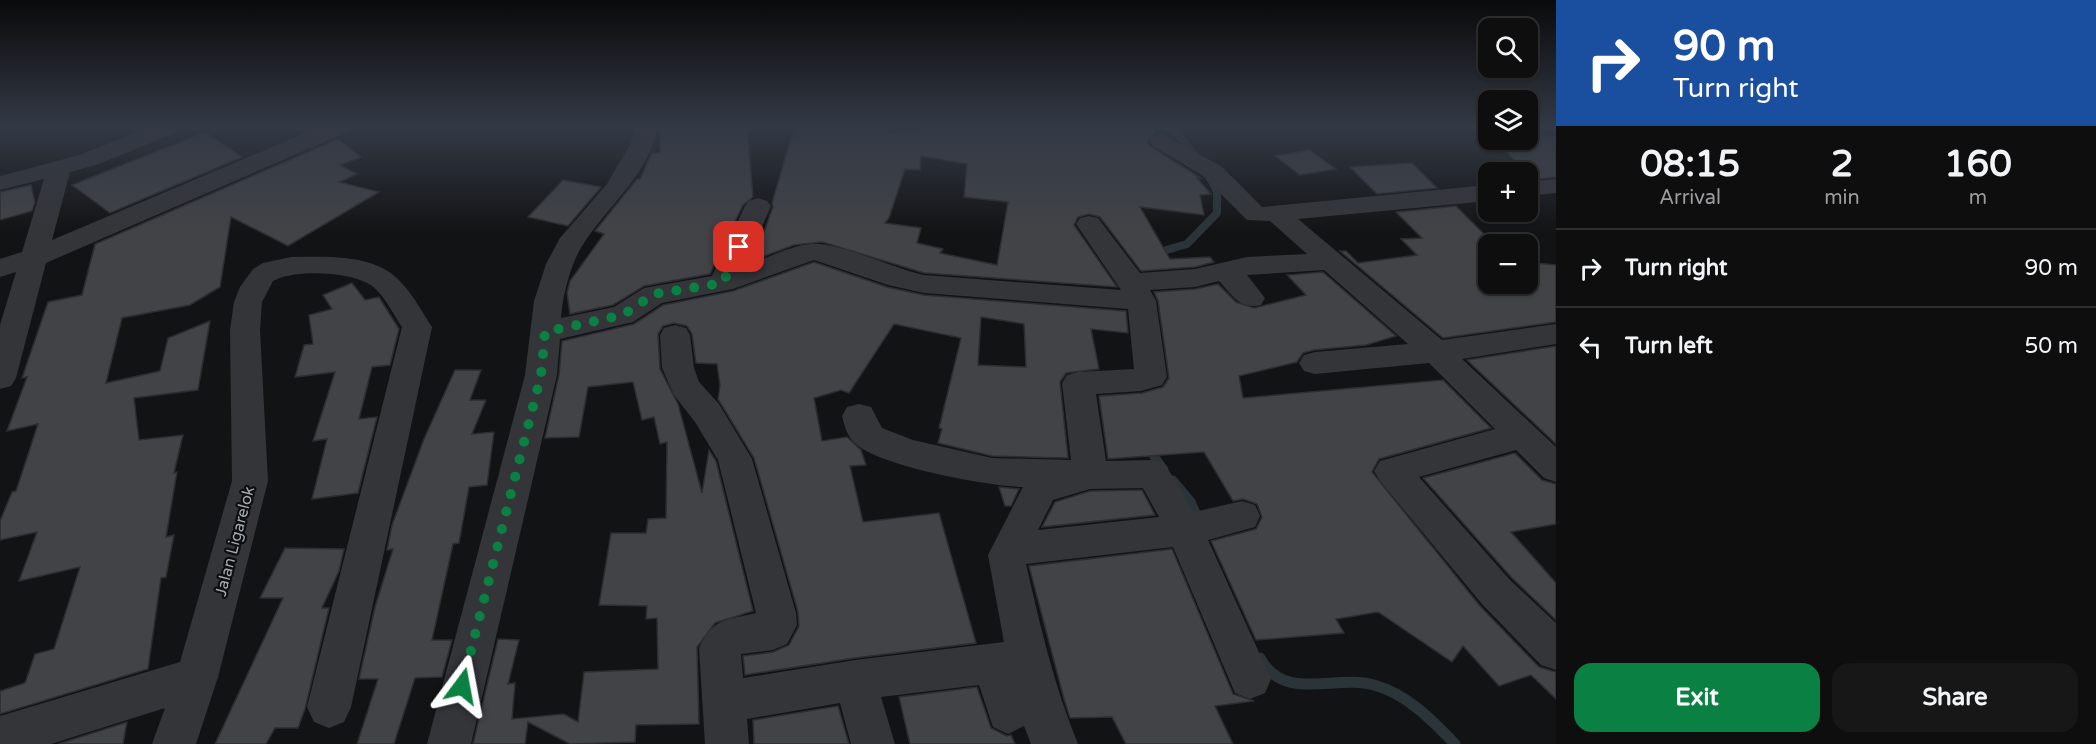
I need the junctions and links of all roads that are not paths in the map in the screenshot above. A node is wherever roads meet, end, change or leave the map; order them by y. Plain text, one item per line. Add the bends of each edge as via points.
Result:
1 (78, 163) edge
2 (256, 163) edge
3 (632, 163) edge
4 (1200, 163) edge
5 (59, 169) junction
6 (0, 183) edge
7 (1556, 186) edge
8 (1538, 188) edge
9 (1478, 194) edge
10 (758, 206) dead end
11 (1277, 214) junction
12 (1089, 224) dead end
13 (36, 257) junction
14 (1329, 261) junction
15 (0, 268) edge
16 (1227, 273) junction
17 (723, 283) junction
18 (1137, 292) junction
19 (1251, 298) dead end
20 (545, 332) junction
21 (675, 334) dead end
22 (1556, 334) edge
23 (1436, 352) junction
24 (1315, 363) dead end
25 (0, 378) edge
26 (859, 416) dead end
27 (1522, 435) junction
28 (1556, 468) edge
29 (1090, 475) junction
30 (1242, 516) dead end
31 (1185, 530) junction
32 (1012, 549) junction
33 (1555, 650) edge
34 (1011, 662) junction
35 (197, 677) junction
36 (1250, 679) dead end
37 (855, 680) junction
38 (724, 702) junction
39 (329, 707) dead end
40 (1008, 712) dead end
41 (0, 738) edge
42 (174, 744) edge
43 (449, 744) edge
44 (727, 744) edge
45 (873, 744) edge
46 (1056, 744) edge

1 - 5 street
2 - 13 street
3 - 20 street via 617,188 573,238 548,301
4 - 11 street via 1256,215
5 - 6 street
5 - 13 street
7 - 8 street
9 - 11 street
10 - 17 street
11 - 14 street
12 - 18 street
13 - 15 street
13 - 25 street
14 - 16 street via 1247,266
14 - 23 street
16 - 18 street
16 - 19 street
17 - 18 street via 812,252 924,284
17 - 20 street via 654,294 623,315
18 - 29 street via 1151,377 1078,383
20 - 43 street via 539,384
21 - 38 street via 678,368 685,387 707,413 735,459 776,613 777,625 772,631 736,634 725,639 720,648
22 - 23 street
23 - 24 street
23 - 27 street
26 - 29 street via 862,429 870,437 907,452 992,472
27 - 28 street
27 - 33 street via 1392,471 1496,592
29 - 31 street via 1153,474
29 - 32 street via 1041,490 1027,511
30 - 31 street
31 - 32 street
31 - 36 street
32 - 34 street via 1007,555
34 - 37 street
34 - 40 street
34 - 46 street
35 - 39 street, Jalan Ligarelok via 250,481 245,330 248,302 263,275 273,269 341,266 381,279 417,327
35 - 41 street
35 - 42 street, Jalan Ligarelok
37 - 38 street
37 - 45 street
38 - 44 street

